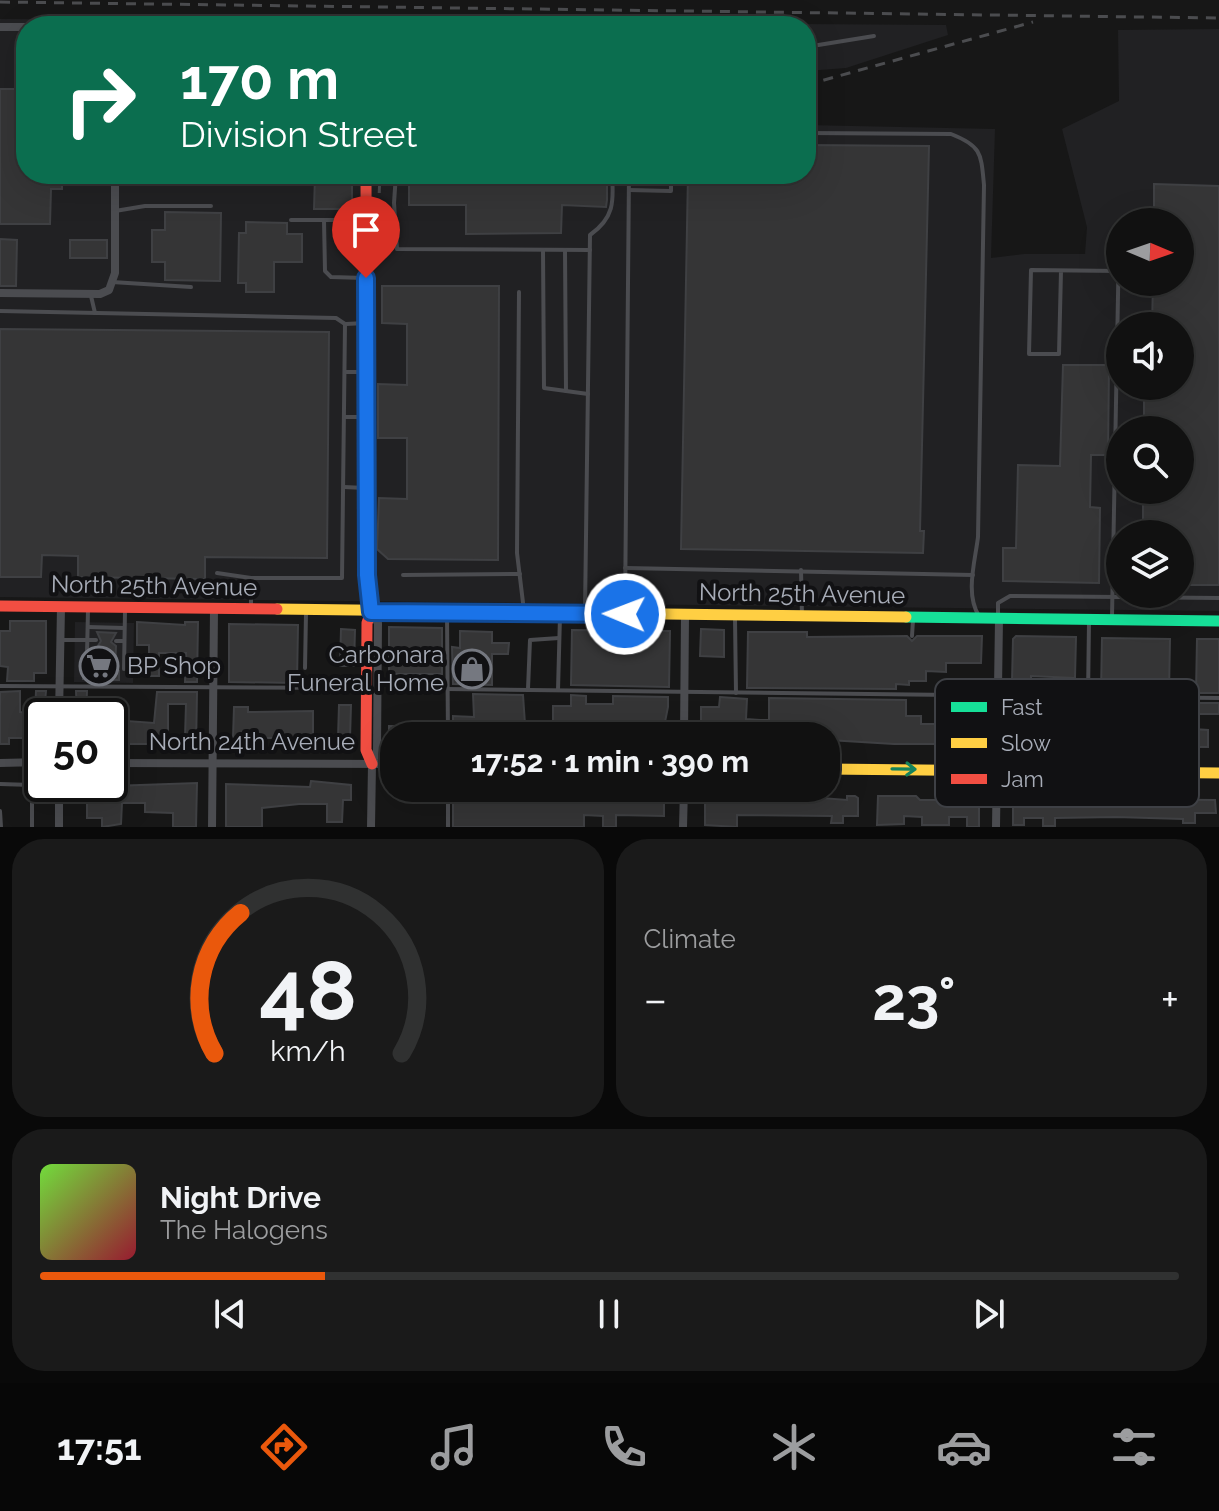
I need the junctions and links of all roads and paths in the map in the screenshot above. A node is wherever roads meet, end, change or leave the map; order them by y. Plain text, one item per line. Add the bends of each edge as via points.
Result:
1 (874, 36) dead end
2 (816, 45) edge
3 (816, 133) edge
4 (115, 184) edge
5 (366, 184) edge
6 (395, 184) edge
7 (613, 184) edge
8 (629, 184) edge
9 (671, 184) edge
10 (629, 190) junction
11 (211, 206) dead end
12 (115, 211) junction
13 (291, 220) dead end
14 (324, 220) junction
15 (366, 220) junction
16 (543, 250) junction
17 (565, 250) junction
18 (590, 250) junction
19 (1061, 271) junction
20 (1106, 271) edge
21 (366, 278) junction
22 (111, 286) junction
23 (191, 287) dead end
24 (519, 292) dead end
25 (0, 293) edge
26 (91, 294) junction
27 (1118, 296) edge
28 (0, 311) edge
29 (95, 313) junction
30 (367, 322) junction
31 (345, 324) junction
32 (345, 372) junction
33 (367, 372) junction
34 (566, 391) junction
35 (588, 394) junction
36 (345, 417) junction
37 (367, 417) junction
38 (344, 487) junction
39 (367, 488) junction
40 (1114, 520) edge
41 (625, 568) junction
42 (801, 570) junction
43 (217, 573) dead end
44 (520, 574) junction
45 (403, 575) dead end
46 (973, 575) junction
47 (251, 578) junction
48 (1106, 598) edge
49 (1194, 598) edge
50 (1219, 598) edge
51 (0, 606) edge
52 (61, 607) junction
53 (88, 608) junction
54 (125, 608) junction
55 (1112, 608) edge
56 (214, 609) junction
57 (251, 610) junction
58 (306, 611) junction
59 (371, 612) junction
60 (447, 612) junction
61 (524, 613) junction
62 (560, 614) junction
63 (585, 614) junction
64 (625, 614) junction
65 (685, 615) junction
66 (735, 616) junction
67 (802, 616) junction
68 (913, 617) junction
69 (980, 618) junction
70 (999, 619) junction
71 (1089, 620) junction
72 (1112, 620) junction
73 (1219, 621) edge
74 (88, 627) junction
75 (124, 628) junction
76 (912, 636) dead end
77 (559, 638) junction
78 (61, 640) junction
79 (88, 640) junction
80 (96, 640) dead end
81 (116, 641) dead end
82 (124, 641) junction
83 (96, 654) dead end
84 (116, 654) dead end
85 (124, 655) junction
86 (305, 668) dead end
87 (124, 669) dead end
88 (998, 679) edge
89 (1088, 679) edge
90 (910, 685) dead end
91 (0, 686) edge
92 (60, 687) junction
93 (213, 688) junction
94 (367, 688) junction
95 (447, 689) junction
96 (528, 689) junction
97 (558, 690) junction
98 (684, 692) junction
99 (736, 693) junction
100 (910, 694) junction
101 (935, 694) edge
102 (60, 698) edge
103 (1199, 698) edge
104 (1219, 698) edge
105 (448, 722) edge
106 (684, 722) edge
107 (24, 762) edge
108 (0, 763) edge
109 (128, 763) edge
110 (372, 764) junction
111 (380, 764) edge
112 (213, 765) junction
113 (840, 769) edge
114 (935, 770) edge
115 (1199, 773) edge
116 (1219, 773) edge
117 (0, 784) edge
118 (59, 802) edge
119 (448, 802) edge
120 (684, 802) edge
121 (996, 807) edge
122 (0, 811) edge
123 (1, 827) edge
124 (32, 827) edge
125 (59, 827) edge
126 (212, 827) edge
127 (371, 827) edge
128 (448, 827) edge
129 (683, 827) edge
130 (996, 827) edge

1 - 2 lane
3 - 46 lane via 951,134 972,142 981,155
4 - 12 street
5 - 15 main road
6 - 16 lane via 397,249
7 - 18 lane via 614,205 606,224 590,235
8 - 10 lane
9 - 10 lane via 671,191
10 - 41 lane
11 - 12 lane
12 - 22 street
13 - 14 lane
14 - 15 lane
14 - 21 lane via 325,271 331,277
15 - 21 main road
16 - 17 lane
16 - 34 lane via 544,388
17 - 18 lane
17 - 34 lane
18 - 35 lane
19 - 19 lane via 1031,270 1029,354 1059,354
19 - 20 lane
21 - 30 main road
22 - 23 lane
22 - 26 street
24 - 44 lane
25 - 26 street
26 - 29 lane
27 - 40 lane
28 - 29 lane
29 - 31 lane via 336,318
30 - 31 lane
30 - 33 main road
31 - 32 lane
32 - 33 lane
32 - 36 lane
33 - 37 main road
34 - 35 lane
35 - 63 lane
36 - 37 lane
36 - 38 lane
37 - 39 main road
38 - 39 lane
38 - 47 lane via 342,578
39 - 59 main road
41 - 42 lane
41 - 64 lane
42 - 46 lane
42 - 67 lane
43 - 47 lane
44 - 45 lane
44 - 61 lane
46 - 69 lane via 972,605
47 - 57 lane
48 - 70 lane via 1003,597
49 - 50 lane
51 - 52 main road, North 25th Avenue
52 - 53 main road, North 25th Avenue
52 - 78 street
53 - 54 main road, North 25th Avenue
53 - 74 lane
54 - 56 main road, North 25th Avenue
54 - 75 lane
55 - 72 lane
56 - 57 main road, North 25th Avenue
56 - 93 street
57 - 58 main road, North 25th Avenue
58 - 59 main road, North 25th Avenue
58 - 86 lane
59 - 60 main road, North 25th Avenue
59 - 94 main road
59 - 110 street via 378,623 377,750
60 - 61 main road, North 25th Avenue
60 - 95 lane
61 - 62 main road, North 25th Avenue
62 - 63 main road, North 25th Avenue
62 - 77 lane
63 - 64 main road, North 25th Avenue
64 - 65 main road, North 25th Avenue
65 - 66 main road, North 25th Avenue
65 - 98 street
66 - 67 main road, North 25th Avenue
66 - 99 lane
67 - 68 main road, North 25th Avenue
68 - 69 main road, North 25th Avenue
68 - 76 lane
69 - 70 main road, North 25th Avenue
70 - 71 main road, North 25th Avenue
70 - 88 street
71 - 72 main road, North 25th Avenue
71 - 89 lane
72 - 73 main road, North 25th Avenue
74 - 75 lane
74 - 79 lane
75 - 82 lane
77 - 96 lane via 530,640
77 - 97 lane
78 - 79 lane
78 - 92 street
79 - 80 lane
79 - 83 lane via 87,654
81 - 82 lane
82 - 85 lane
84 - 85 lane
85 - 87 lane
90 - 100 lane
91 - 92 lane
92 - 93 lane
92 - 102 street
93 - 94 lane
93 - 112 street
94 - 110 main road via 366,750
95 - 96 lane
95 - 105 lane
96 - 97 lane
97 - 98 lane
98 - 99 lane
98 - 106 street
99 - 100 lane
100 - 101 lane
103 - 104 lane
107 - 108 street
109 - 112 street, North 24th Avenue
110 - 111 street, North 24th Avenue
110 - 112 street, North 24th Avenue
110 - 127 street
112 - 126 street
113 -> 114 main road
115 - 116 main road
117 - 124 lane via 32,785
118 - 125 street
119 - 128 lane
120 - 129 street
121 - 130 street
122 - 123 lane

